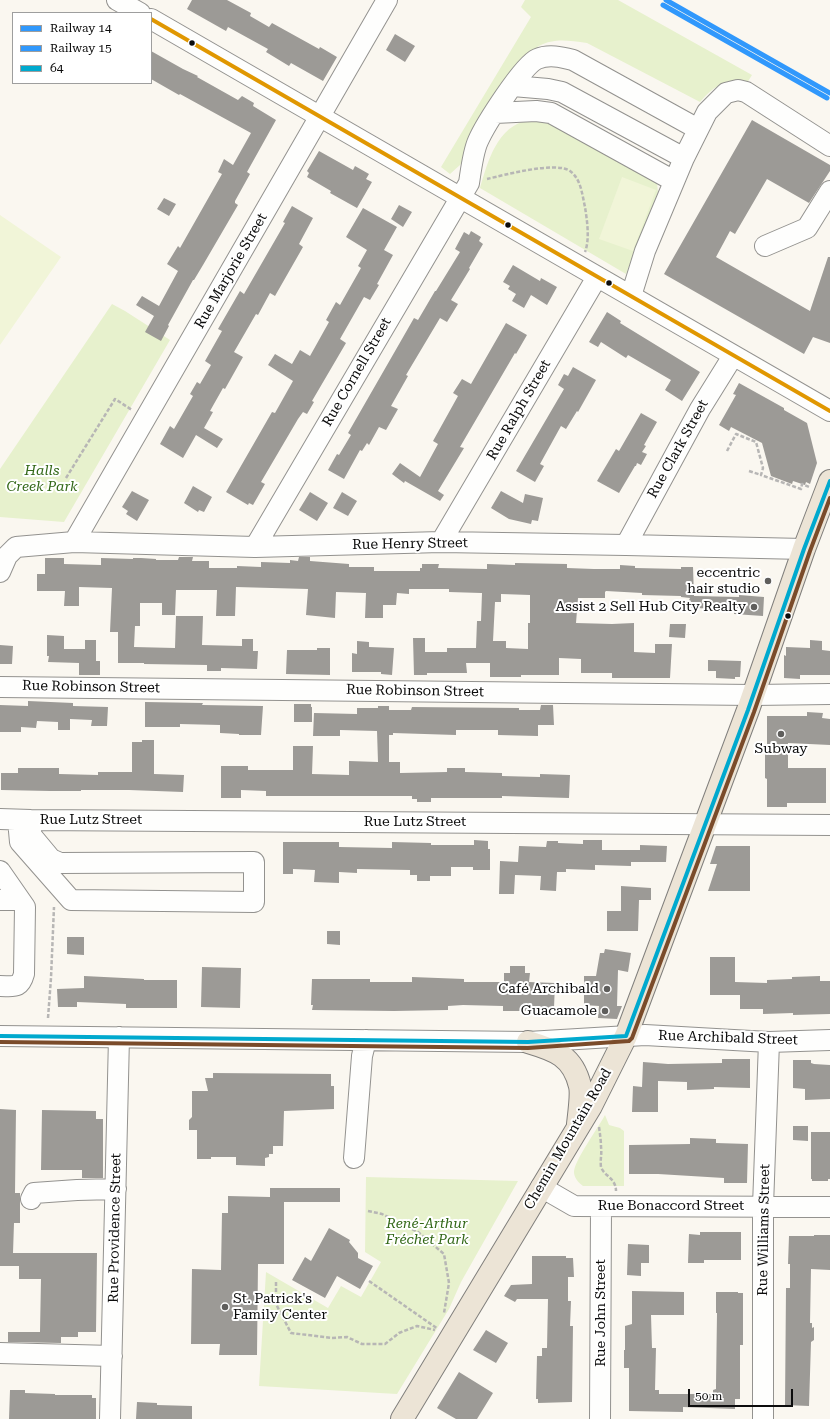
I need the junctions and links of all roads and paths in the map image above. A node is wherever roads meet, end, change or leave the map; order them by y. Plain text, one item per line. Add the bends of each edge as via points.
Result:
1 (387, 0) edge
2 (152, 20) edge
3 (513, 86) junction
4 (495, 113) junction
5 (321, 117) junction
6 (698, 129) junction
7 (830, 146) edge
8 (684, 158) junction
9 (674, 182) junction
10 (464, 190) junction
11 (830, 191) edge
12 (765, 246) dead end
13 (578, 266) junction
14 (596, 277) junction
15 (631, 296) junction
16 (733, 356) junction
17 (830, 411) edge
18 (145, 419) junction
19 (727, 451) dead end
20 (749, 471) dead end
21 (761, 475) junction
22 (66, 478) dead end
23 (820, 484) edge
24 (74, 542) junction
25 (442, 542) junction
26 (626, 545) junction
27 (255, 547) junction
28 (804, 549) junction
29 (0, 572) edge
30 (0, 686) edge
31 (830, 694) edge
32 (753, 695) junction
33 (16, 819) edge
34 (705, 825) junction
35 (830, 825) edge
36 (70, 863) junction
37 (0, 871) edge
38 (0, 900) edge
39 (20, 900) junction
40 (70, 900) junction
41 (0, 986) edge
42 (0, 1036) edge
43 (626, 1036) junction
44 (119, 1037) junction
45 (366, 1040) junction
46 (830, 1040) edge
47 (528, 1042) junction
48 (768, 1042) junction
49 (588, 1125) junction
50 (354, 1158) dead end
51 (541, 1187) junction
52 (116, 1189) junction
53 (616, 1193) dead end
54 (31, 1199) dead end
55 (763, 1206) junction
56 (601, 1207) junction
57 (830, 1207) edge
58 (368, 1211) dead end
59 (369, 1281) dead end
60 (276, 1282) dead end
61 (444, 1318) dead end
62 (0, 1353) edge
63 (112, 1356) junction
64 (110, 1419) edge
65 (402, 1419) edge
66 (600, 1419) edge
67 (764, 1419) edge

1 - 5 street, Rue Marjorie Street
2 - 5 street
3 - 4 street, Rue Cornell Street
3 - 6 street, Rue Cornell Street via 536,59 550,56 573,60
3 - 8 street via 562,92
4 - 9 street via 551,113
4 - 10 street, Rue Cornell Street via 478,142
5 - 10 street via 407,157
5 - 18 street, Rue Marjorie Street
6 - 7 street via 716,102 726,93 738,90 746,92
6 - 8 street
8 - 9 street
9 - 15 street via 645,251
10 - 13 street
10 - 13 path via 541,168 560,167 571,171 580,184 586,212 588,245
10 - 27 street, Rue Cornell Street
11 - 12 street via 807,228
13 - 14 street
14 - 15 street
14 - 25 street, Rue Ralph Street
15 - 16 street
16 - 17 street
16 - 26 street, Rue Clark Street via 700,409
18 - 22 path via 115,399
18 - 24 street, Rue Marjorie Street
19 - 21 path via 736,434 756,442 763,468
20 - 21 path
21 - 23 path via 801,489 802,484
23 - 28 main road, Chemin Mountain Road
24 - 27 street, Rue Henry Street
24 - 29 street, Rue Henry Street via 16,547 7,556
25 - 26 street, Rue Henry Street
25 - 27 street, Rue Henry Street
26 - 28 street, Rue Henry Street
28 - 32 main road, Chemin Mountain Road
30 - 32 street, Rue Robinson Street
31 - 32 street, Rue Robinson Street
32 - 34 main road, Chemin Mountain Road
33 - 34 street, Rue Lutz Street
33 - 36 street via 51,859 60,863
33 - 40 street via 20,842
34 - 35 street, Rue Lutz Street
34 - 43 main road, Chemin Mountain Road
36 - 40 street
36 - 40 street via 254,862 254,902
37 - 39 street
38 - 39 street
39 - 41 street via 25,907 24,974 22,982 16,986
42 - 44 street, Rue Archibald Street
43 - 47 street, Rue Archibald Street
43 - 48 street, Rue Archibald Street
43 - 49 main road, Chemin Mountain Road via 591,1106
44 - 45 street, Rue Archibald Street
44 - 52 street, Rue Providence Street
45 - 47 street, Rue Archibald Street
45 - 50 street via 362,1056
46 - 48 street, Rue Archibald Street
47 - 49 main road via 548,1048 567,1059 580,1087
48 - 55 street, Rue Williams Street
49 - 51 main road, Chemin Mountain Road
49 - 53 path via 602,1147 602,1168 616,1186
51 - 56 street, Rue Bonaccord Street via 574,1206
51 - 65 main road, Chemin Mountain Road
52 - 54 street via 34,1193
52 - 63 street, Rue Providence Street
55 - 56 street, Rue Bonaccord Street
55 - 57 street, Rue Bonaccord Street
55 - 67 street, Rue Williams Street
56 - 66 street, Rue John Street
58 - 61 path via 382,1214 418,1232 444,1254 449,1284
59 - 60 path via 442,1331 417,1326 399,1333 385,1344 362,1344 347,1337 325,1338 291,1333 276,1304
62 - 63 street
63 - 64 street, Rue Providence Street

